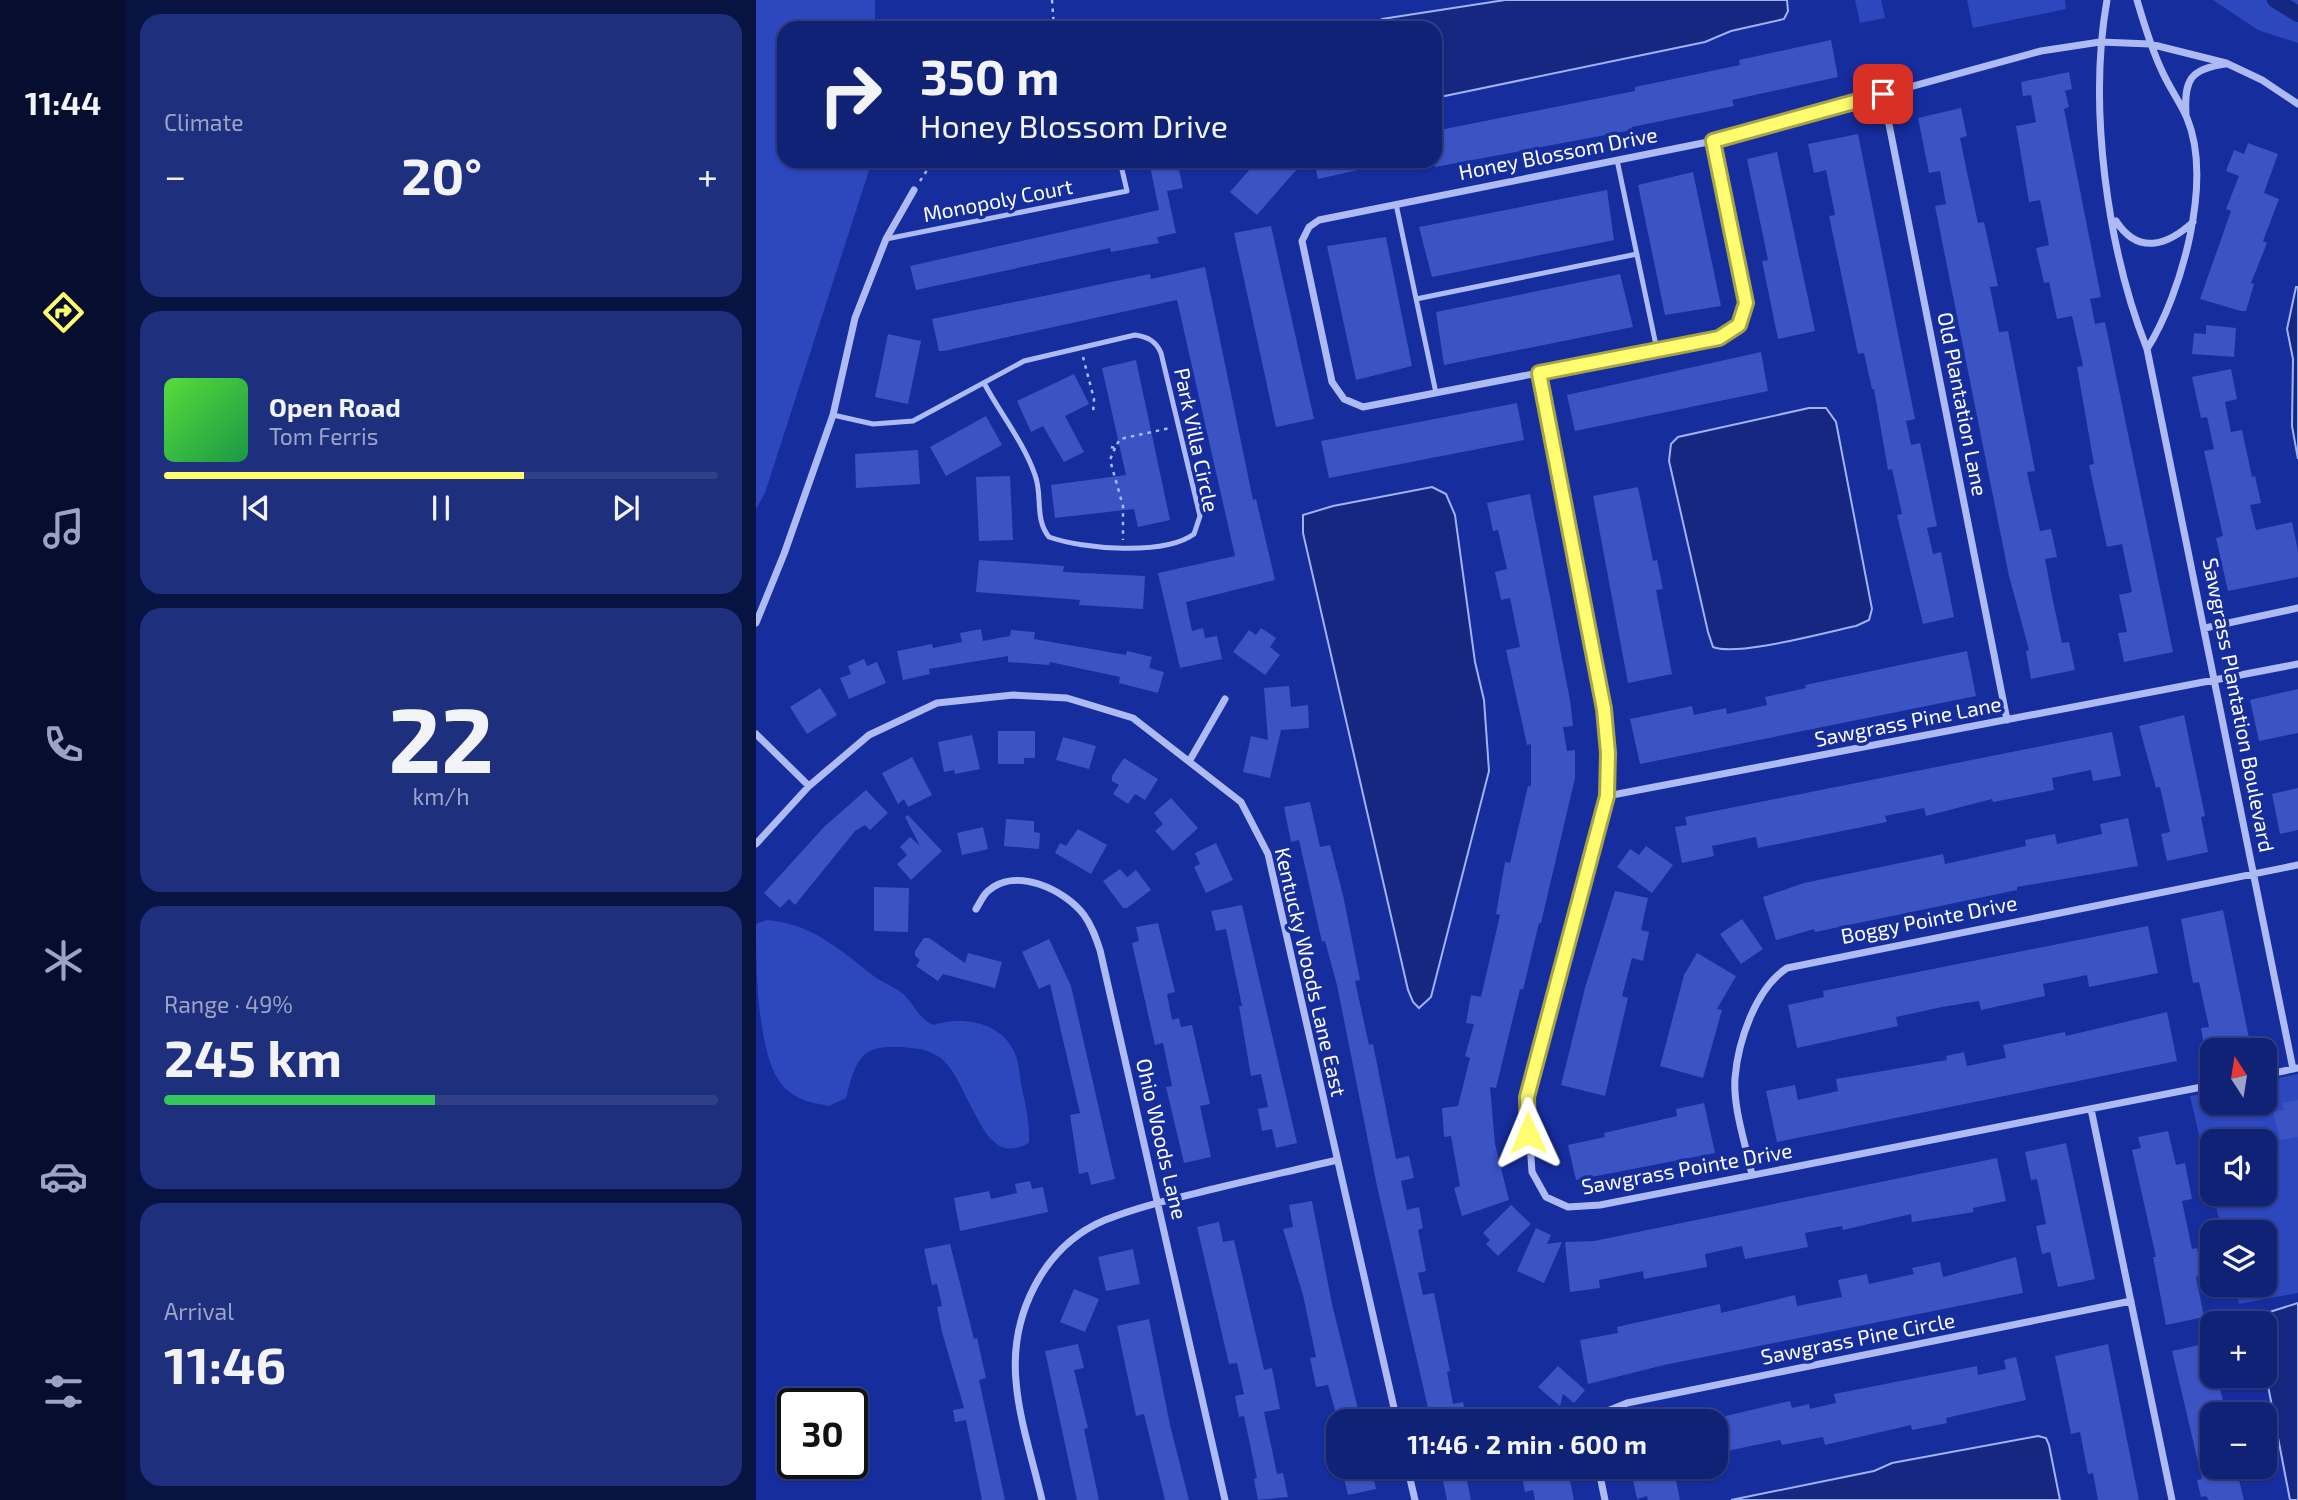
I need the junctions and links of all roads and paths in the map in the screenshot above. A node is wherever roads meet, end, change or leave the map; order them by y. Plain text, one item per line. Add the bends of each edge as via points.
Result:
1 (1052, 0) edge
2 (2107, 0) edge
3 (2137, 0) edge
4 (1054, 21) edge
5 (2099, 42) junction
6 (2150, 44) junction
7 (2226, 63) junction
8 (1883, 94) junction
9 (2298, 104) edge
10 (2187, 118) junction
11 (1713, 141) junction
12 (1617, 160) junction
13 (928, 168) edge
14 (1122, 168) edge
15 (914, 190) joint
16 (1395, 204) junction
17 (2112, 214) junction
18 (2193, 222) junction
19 (886, 239) junction
20 (1637, 254) junction
21 (1416, 299) junction
22 (1080, 347) junction
23 (2147, 349) junction
24 (1657, 350) junction
25 (1539, 373) junction
26 (984, 383) junction
27 (1436, 393) junction
28 (1093, 414) dead end
29 (833, 415) junction
30 (1178, 426) junction
31 (1123, 548) junction
32 (2298, 608) edge
33 (756, 623) edge
34 (2205, 628) junction
35 (2298, 664) edge
36 (2216, 681) junction
37 (1225, 699) dead end
38 (2007, 720) junction
39 (756, 734) edge
40 (1190, 760) junction
41 (809, 786) junction
42 (1607, 796) junction
43 (756, 844) edge
44 (2298, 865) edge
45 (2254, 873) junction
46 (976, 909) dead end
47 (2295, 1069) edge
48 (2277, 1072) edge
49 (2200, 1087) edge
50 (2091, 1109) junction
51 (1337, 1160) junction
52 (1752, 1175) junction
53 (1158, 1202) junction
54 (2131, 1301) junction
55 (1394, 1409) edge
56 (1613, 1409) edge
57 (1410, 1479) edge
58 (1601, 1479) edge
59 (1042, 1500) edge
60 (1225, 1500) edge
61 (1415, 1500) edge
62 (1605, 1500) edge
63 (2172, 1500) edge

1 - 4 path
2 - 5 street, Sawgrass Plantation Boulevard
3 - 6 street
5 - 6 street, Honey Blossom Drive
5 - 8 street, Honey Blossom Drive via 2041,51
5 - 17 street, Sawgrass Plantation Boulevard via 2100,124
6 - 7 street, Honey Blossom Drive
6 - 10 street
7 - 9 street, Honey Blossom Drive
7 - 10 street via 2204,67 2192,76 2185,91
8 - 11 street, Honey Blossom Drive
8 - 38 street, Old Plantation Lane
10 - 18 street via 2196,148
11 - 12 street, Honey Blossom Drive
11 - 24 street, Honey Blossom Drive via 1746,303 1739,325 1719,338
12 - 16 street, Honey Blossom Drive
12 - 20 lane
13 - 15 path
14 - 19 lane, Monopoly Court via 1127,191
15 - 19 street
16 - 21 lane
16 - 27 street, Honey Blossom Drive via 1319,220 1302,241 1326,357 1332,382 1344,399 1363,407
17 - 18 street via 2124,234 2142,243 2164,243
17 - 23 street, Sawgrass Plantation Boulevard via 2130,305
18 - 23 street via 2162,325
19 - 29 street via 855,318
20 - 21 lane
20 - 24 lane
21 - 27 lane
22 - 26 lane, Park Villa Circle via 1024,361
22 - 28 path via 1094,399
22 - 30 lane, Park Villa Circle via 1135,335 1152,340 1161,354
23 - 34 street, Sawgrass Plantation Boulevard
24 - 25 street, Honey Blossom Drive
25 - 27 street, Honey Blossom Drive
25 - 42 street, Sawgrass Pointe Drive via 1604,709
26 - 29 lane, Park Villa Circle via 913,421 873,424
26 - 31 lane, Park Villa Circle via 1031,464 1040,491 1040,521 1049,537
29 - 33 street
30 - 31 path via 1120,439 1113,447 1110,460 1123,506
30 - 31 lane, Park Villa Circle via 1200,516 1198,526 1185,540
32 - 34 street
34 - 36 street, Sawgrass Plantation Boulevard
35 - 36 street, Sawgrass Pine Lane
36 - 38 street, Sawgrass Pine Lane
36 - 45 street, Sawgrass Plantation Boulevard
37 - 40 street
38 - 42 street, Sawgrass Pine Lane
39 - 41 street
40 - 41 street, Kentucky Woods Lane East via 1133,718 1067,698 1013,695 937,703 869,735
40 - 51 street, Kentucky Woods Lane East via 1241,802 1268,854
41 - 43 street, Kentucky Woods Lane East
42 - 52 street, Sawgrass Pointe Drive via 1527,1097 1532,1172 1546,1198 1568,1208
44 - 45 street, Boggy Pointe Drive
45 - 47 street, Sawgrass Plantation Boulevard
45 - 52 street, Boggy Pointe Drive via 1787,968 1765,986 1756,1001 1737,1070 1738,1102
46 - 53 street, Ohio Woods Lane via 987,891 1020,881 1055,891 1088,922 1100,950
47 - 48 street
49 - 50 street, Sawgrass Pointe Drive
50 - 52 street, Sawgrass Pointe Drive
50 - 54 street
51 - 53 street
51 - 55 street, Kentucky Woods Lane East
53 - 59 street via 1081,1233 1042,1273 1021,1316 1016,1381
53 - 60 street, Ohio Woods Lane
54 - 56 street, Sawgrass Pine Circle
54 - 63 street
57 - 61 street
58 - 62 street

